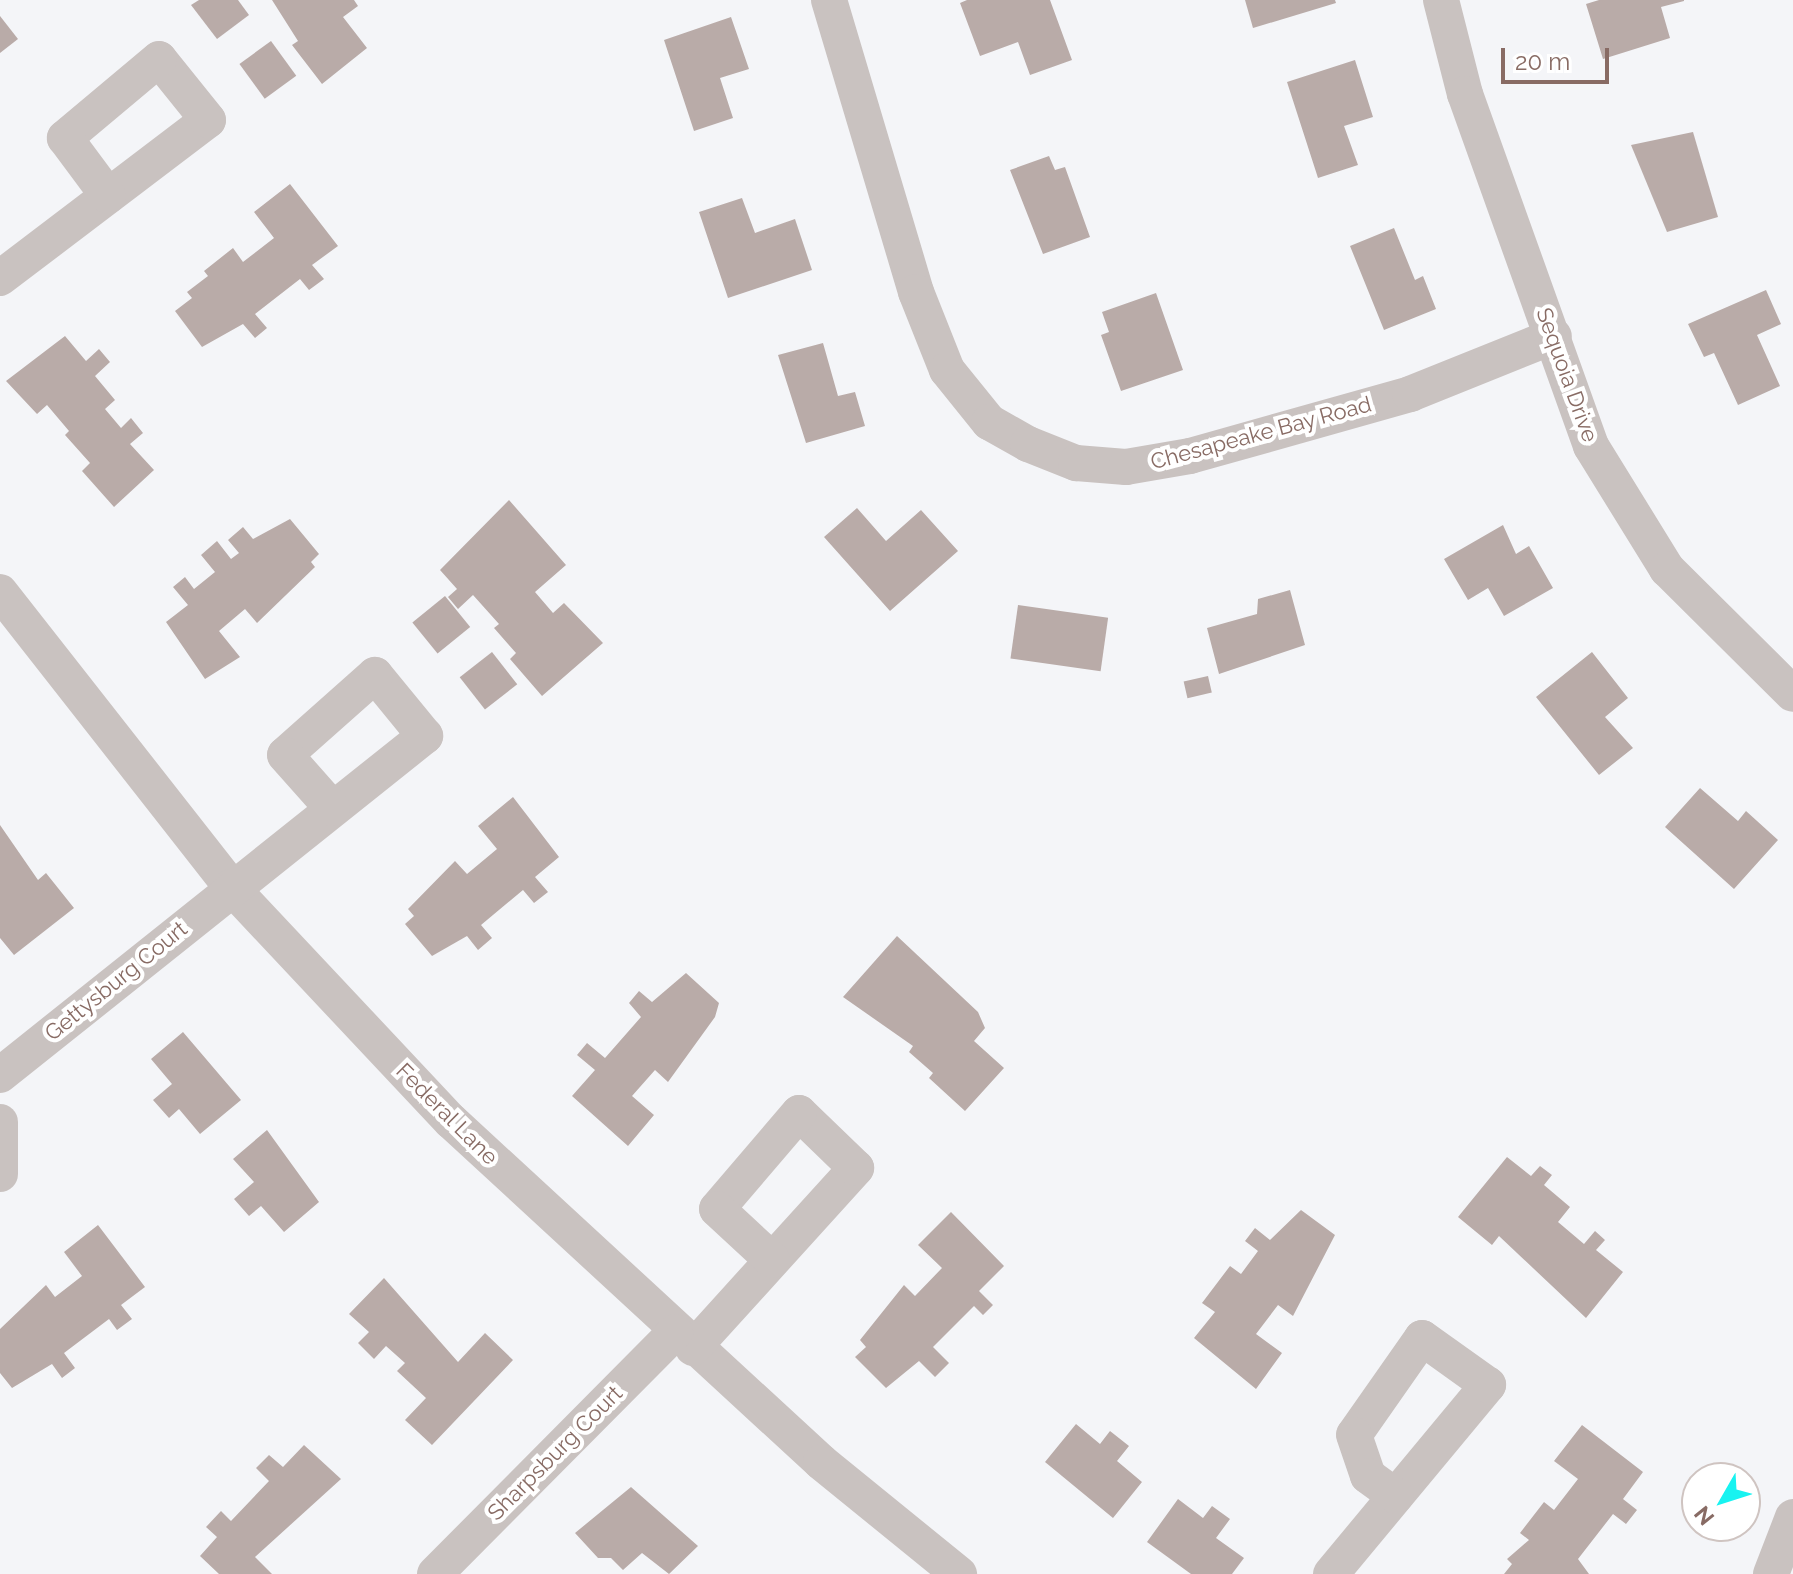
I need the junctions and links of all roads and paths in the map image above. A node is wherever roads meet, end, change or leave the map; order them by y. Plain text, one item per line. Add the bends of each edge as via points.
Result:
1 (829, 0) edge
2 (1441, 0) edge
3 (108, 196) dead end
4 (0, 278) edge
5 (1554, 336) junction
6 (0, 592) edge
7 (1793, 694) edge
8 (332, 808) dead end
9 (231, 887) junction
10 (0, 1075) edge
11 (0, 1122) edge
12 (0, 1174) edge
13 (772, 1260) dead end
14 (684, 1340) junction
15 (1396, 1496) dead end
16 (1793, 1517) edge
17 (435, 1574) edge
18 (959, 1574) edge
19 (1331, 1574) edge
20 (1771, 1574) edge

1 - 5 street, Chesapeake Bay Road via 916,292 947,370 989,422 1028,444 1101,465 1190,456 1410,394
2 - 5 street, Sequoia Drive via 1465,94
3 - 4 street
5 - 7 street, Sequoia Drive via 1591,446 1667,569
6 - 9 street, Federal Lane
8 - 9 street, Gettysburg Court
9 - 10 street, Gettysburg Court
9 - 14 street, Federal Lane via 451,1121
11 - 12 street
13 - 14 street, Sharpsburg Court
14 - 17 street, Sharpsburg Court
14 - 18 street, Federal Lane
15 - 19 street
16 - 20 street

